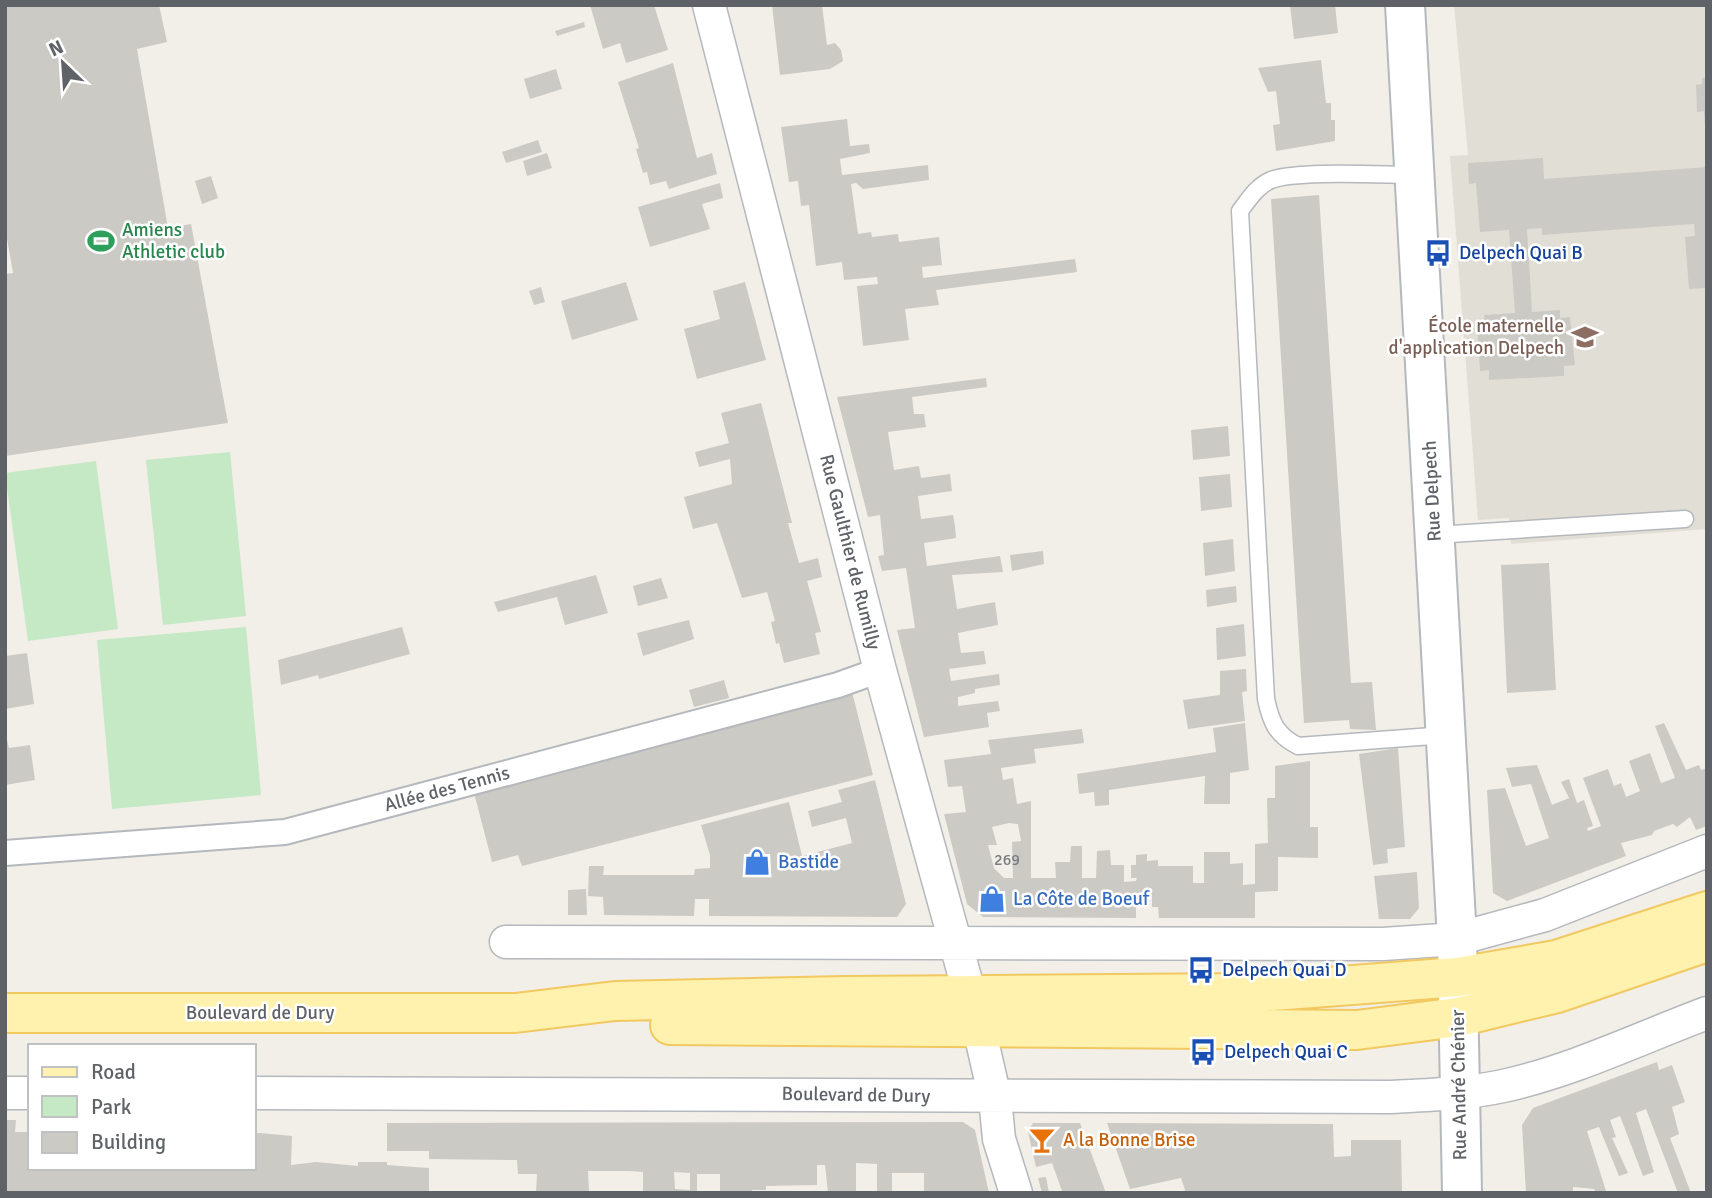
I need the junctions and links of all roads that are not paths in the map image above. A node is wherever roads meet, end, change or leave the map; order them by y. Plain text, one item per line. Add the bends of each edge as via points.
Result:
1 (709, 5) edge
2 (1405, 5) edge
3 (1415, 175) junction
4 (1685, 519) dead end
5 (1435, 536) junction
6 (880, 670) junction
7 (1446, 735) junction
8 (1706, 852) edge
9 (5, 853) edge
10 (1707, 911) edge
11 (1457, 939) junction
12 (506, 942) dead end
13 (1707, 942) edge
14 (955, 943) junction
15 (1458, 977) junction
16 (974, 1011) junction
17 (5, 1013) edge
18 (1707, 1013) edge
19 (1458, 1017) junction
20 (5, 1093) edge
21 (28, 1093) edge
22 (256, 1093) edge
23 (1458, 1093) junction
24 (995, 1098) junction
25 (1016, 1193) edge
26 (1462, 1193) edge

1 - 6 street, Rue Gaulthier de Rumilly
2 - 3 street, Rue Delpech
3 - 5 street, Rue Delpech
3 - 7 lane via 1272,180 1254,191 1240,211 1266,699 1271,722 1282,738 1298,746
4 - 5 lane
5 - 7 street, Rue Delpech
6 - 9 street, Allée des Tennis via 285,832
6 - 14 street, Rue Gaulthier de Rumilly
7 - 11 street, Rue Delpech
8 - 11 street via 1545,915
10 - 15 main road, Boulevard de Dury via 1556,960
11 - 14 street via 1383,944
11 - 15 street, Rue Delpech
12 - 14 street
13 - 19 main road, Boulevard de Dury via 1557,993
14 - 16 street, Rue Gaulthier de Rumilly
15 - 16 main road, Boulevard de Dury
15 - 19 street, Rue André Chénier
16 - 17 main road, Boulevard de Dury via 615,1002 515,1013
16 - 19 main road, Boulevard de Dury via 1357,1030
16 - 24 street, Rue Gaulthier de Rumilly
18 - 23 street, Boulevard de Dury via 1541,1075
19 - 23 street, Rue André Chénier
20 - 21 street
22 - 24 street, Boulevard de Dury
23 - 24 street, Boulevard de Dury via 1365,1098
23 - 26 street, Rue André Chénier
24 - 25 street, Rue Gaulthier de Rumilly via 999,1139

